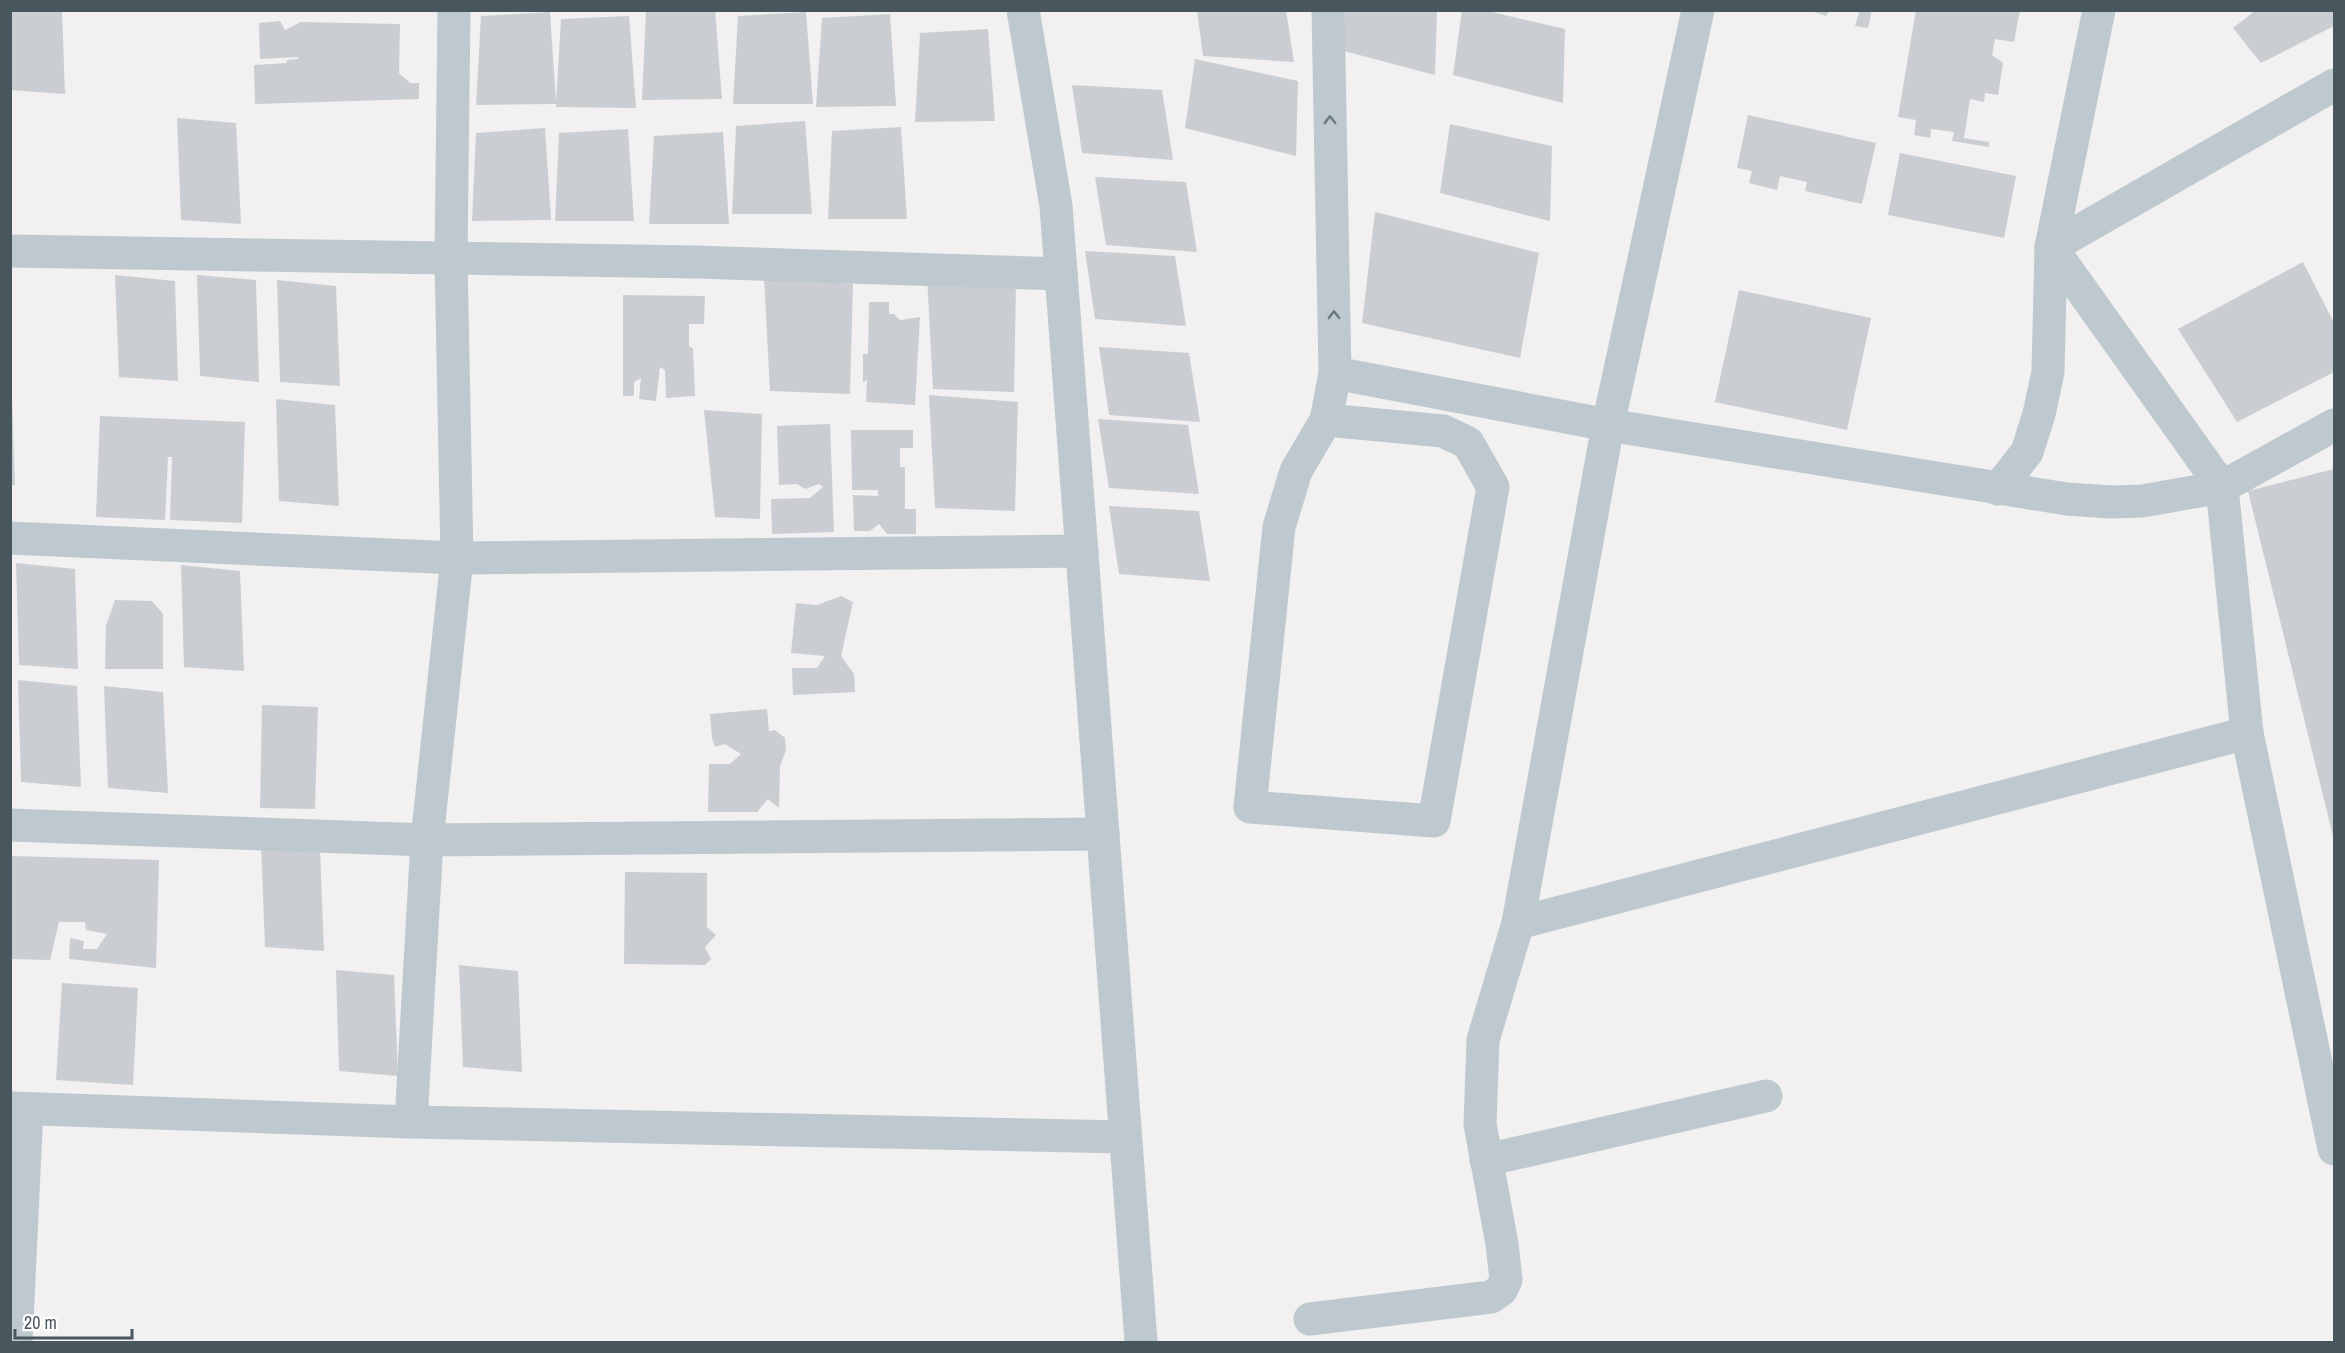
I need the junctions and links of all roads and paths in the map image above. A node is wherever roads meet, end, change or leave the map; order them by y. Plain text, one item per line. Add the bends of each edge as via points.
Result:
1 (454, 10) edge
2 (1023, 10) edge
3 (1328, 10) edge
4 (1698, 10) edge
5 (2099, 10) edge
6 (2334, 84) edge
7 (2051, 247) junction
8 (10, 251) edge
9 (451, 258) junction
10 (1061, 274) junction
11 (1335, 373) junction
12 (1326, 420) junction
13 (2334, 425) edge
14 (1608, 426) junction
15 (2222, 487) junction
16 (1998, 489) junction
17 (10, 538) edge
18 (1082, 551) junction
19 (457, 558) junction
20 (2247, 733) junction
21 (10, 825) edge
22 (1103, 834) junction
23 (427, 840) junction
24 (1518, 923) junction
25 (1766, 1095) dead end
26 (19, 1108) edge
27 (411, 1122) junction
28 (2333, 1136) edge
29 (1125, 1137) junction
30 (1486, 1160) junction
31 (1310, 1319) dead end
32 (16, 1342) edge
33 (1141, 1342) edge

1 - 9 street
2 - 10 street via 1056,206
11 -> 3 street
4 - 14 street
5 - 7 street
6 - 7 street
7 - 15 street
7 - 16 street via 2048,372 2039,414 2027,452
8 - 9 street
9 - 10 street
9 - 19 street
10 - 18 street
11 - 12 street
11 - 14 street
12 - 12 street via 1296,471 1279,527 1250,807 1434,820 1493,487 1468,443 1443,431
13 - 15 street
14 - 16 street
14 - 24 street
15 - 16 street via 2142,501 2111,502
15 - 20 street
17 - 19 street
18 - 19 street
18 - 22 street
19 - 23 street
20 - 24 street
20 - 28 street
21 - 23 street
22 - 23 street
22 - 29 street
23 - 27 street
24 - 30 street via 1483,1040 1480,1124
25 - 30 street
26 - 27 street
26 - 32 street
27 - 29 street
29 - 33 street
30 - 31 street via 1502,1244 1506,1280 1501,1290 1491,1297

